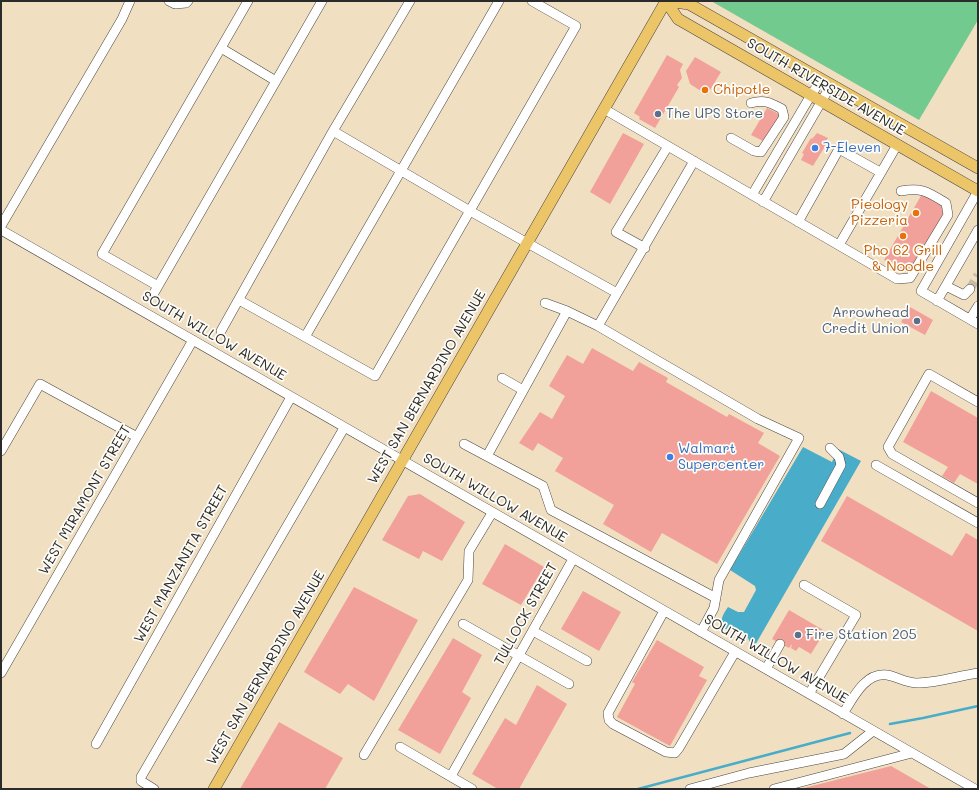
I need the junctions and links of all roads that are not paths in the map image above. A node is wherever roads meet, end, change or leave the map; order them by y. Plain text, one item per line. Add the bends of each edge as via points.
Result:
1 (130, 1) edge
2 (169, 1) edge
3 (188, 1) edge
4 (248, 1) edge
5 (322, 1) edge
6 (410, 1) edge
7 (499, 1) edge
8 (532, 1) edge
9 (667, 1) edge
10 (221, 48) junction
11 (276, 81) junction
12 (826, 82) junction
13 (811, 95) junction
14 (822, 101) junction
15 (751, 103) dead end
16 (604, 109) junction
17 (333, 131) junction
18 (731, 138) dead end
19 (897, 145) junction
20 (668, 146) junction
21 (694, 162) junction
22 (978, 168) edge
23 (400, 170) junction
24 (880, 172) junction
25 (901, 191) dead end
26 (978, 191) edge
27 (752, 195) junction
28 (763, 202) junction
29 (470, 211) junction
30 (798, 222) junction
31 (1, 226) edge
32 (1, 230) edge
33 (978, 230) edge
34 (527, 242) junction
35 (839, 245) junction
36 (645, 248) junction
37 (946, 286) junction
38 (970, 289) dead end
39 (617, 293) junction
40 (239, 300) junction
41 (937, 301) junction
42 (545, 303) dead end
43 (978, 306) edge
44 (567, 311) junction
45 (974, 322) edge
46 (598, 326) junction
47 (221, 331) dead end
48 (305, 337) junction
49 (193, 340) junction
50 (502, 378) dead end
51 (523, 390) junction
52 (291, 397) junction
53 (978, 402) edge
54 (344, 428) junction
55 (137, 437) junction
56 (464, 444) dead end
57 (830, 448) dead end
58 (1, 452) edge
59 (487, 456) junction
60 (402, 461) junction
61 (876, 465) dead end
62 (978, 503) edge
63 (820, 504) dead end
64 (492, 513) junction
65 (978, 523) edge
66 (573, 559) junction
67 (804, 585) dead end
68 (716, 598) junction
69 (664, 611) junction
70 (463, 624) dead end
71 (533, 630) junction
72 (700, 632) junction
73 (780, 644) dead end
74 (735, 652) junction
75 (519, 656) junction
76 (587, 661) dead end
77 (766, 669) junction
78 (978, 672) edge
79 (1, 674) edge
80 (569, 684) dead end
81 (809, 694) junction
82 (844, 714) junction
83 (873, 731) junction
84 (96, 744) dead end
85 (400, 748) dead end
86 (912, 753) junction
87 (364, 755) dead end
88 (451, 776) junction
89 (154, 789) edge
90 (214, 789) edge
91 (472, 789) edge
92 (690, 789) edge
93 (774, 789) edge
94 (975, 789) edge

1 - 31 street via 122,19
2 - 3 street via 175,4
4 - 10 street
5 - 11 street
6 - 17 street
7 - 23 street
8 - 29 street via 576,26
9 - 12 main road, SOUTH RIVERSIDE AVENUE via 689,4
9 - 13 main road, SOUTH RIVERSIDE AVENUE via 678,19
9 - 16 main road, WEST SAN BERNARDINO AVENUE
10 - 11 street
10 - 11 street via 102,254 156,290
12 - 13 street
12 - 14 street
12 - 22 main road, SOUTH RIVERSIDE AVENUE
13 - 14 main road, SOUTH RIVERSIDE AVENUE
13 - 27 street
14 - 19 main road, SOUTH RIVERSIDE AVENUE
14 - 28 street
15 - 18 street via 768,101 782,109 784,117 761,152 754,151
16 - 20 street
16 - 34 main road, WEST SAN BERNARDINO AVENUE
17 - 23 street
17 - 40 street
19 - 24 street
19 - 26 main road, SOUTH RIVERSIDE AVENUE
20 - 21 street
20 - 36 street via 616,232
21 - 27 street
21 - 36 street
23 - 29 street
23 - 48 street
24 - 30 street via 840,149
24 - 35 street
25 - 35 street via 916,188 930,193 946,203 948,215 910,278 897,280
26 - 41 street via 921,291
27 - 28 street
28 - 30 street
29 - 34 street
29 - 48 street via 375,376
30 - 35 street
32 - 49 street, SOUTH WILLOW AVENUE
33 - 37 street
34 - 39 street
34 - 60 main road, WEST SAN BERNARDINO AVENUE
36 - 39 street
37 - 38 street via 960,295 964,295
37 - 41 street
39 - 46 street
40 - 47 street
40 - 48 street
41 - 45 street
42 - 44 street
43 - 45 street
44 - 46 street
44 - 51 street
46 - 68 street via 758,419 799,438 719,580
49 - 52 street, SOUTH WILLOW AVENUE
49 - 55 street, WEST MIRAMONT STREET
50 - 51 street
51 - 59 street
52 - 54 street, SOUTH WILLOW AVENUE
52 - 84 street, WEST MANZANITA STREET
53 - 62 street via 929,374 888,447 892,454
54 - 60 street, SOUTH WILLOW AVENUE
54 - 89 street via 141,777 141,781
55 - 58 street via 40,384
55 - 79 street, WEST MIRAMONT STREET
56 - 59 street
57 - 63 street via 839,457 841,465
59 - 68 street via 543,486 552,510
60 - 64 street, SOUTH WILLOW AVENUE
60 - 90 main road, WEST SAN BERNARDINO AVENUE
61 - 65 street
64 - 66 street, SOUTH WILLOW AVENUE
64 - 87 street via 469,551 468,580
66 - 69 street, SOUTH WILLOW AVENUE
66 - 71 street, TULLOCK STREET
67 - 81 street via 856,615
68 - 72 street via 714,608
69 - 72 street, SOUTH WILLOW AVENUE
69 - 74 street via 608,713 613,724 666,752 675,753
70 - 75 street
71 - 75 street, TULLOCK STREET
71 - 76 street
72 - 74 street, SOUTH WILLOW AVENUE
73 - 77 street
74 - 77 street, SOUTH WILLOW AVENUE
75 - 80 street
75 - 88 street, TULLOCK STREET
77 - 81 street, SOUTH WILLOW AVENUE
78 - 82 street via 922,683 911,683 888,675 877,676 864,684
81 - 82 street, SOUTH WILLOW AVENUE
82 - 83 street, SOUTH WILLOW AVENUE
83 - 86 street, SOUTH WILLOW AVENUE
83 - 92 street via 844,754 749,773
85 - 88 street
86 - 93 street
86 - 94 street, SOUTH WILLOW AVENUE
88 - 91 street

